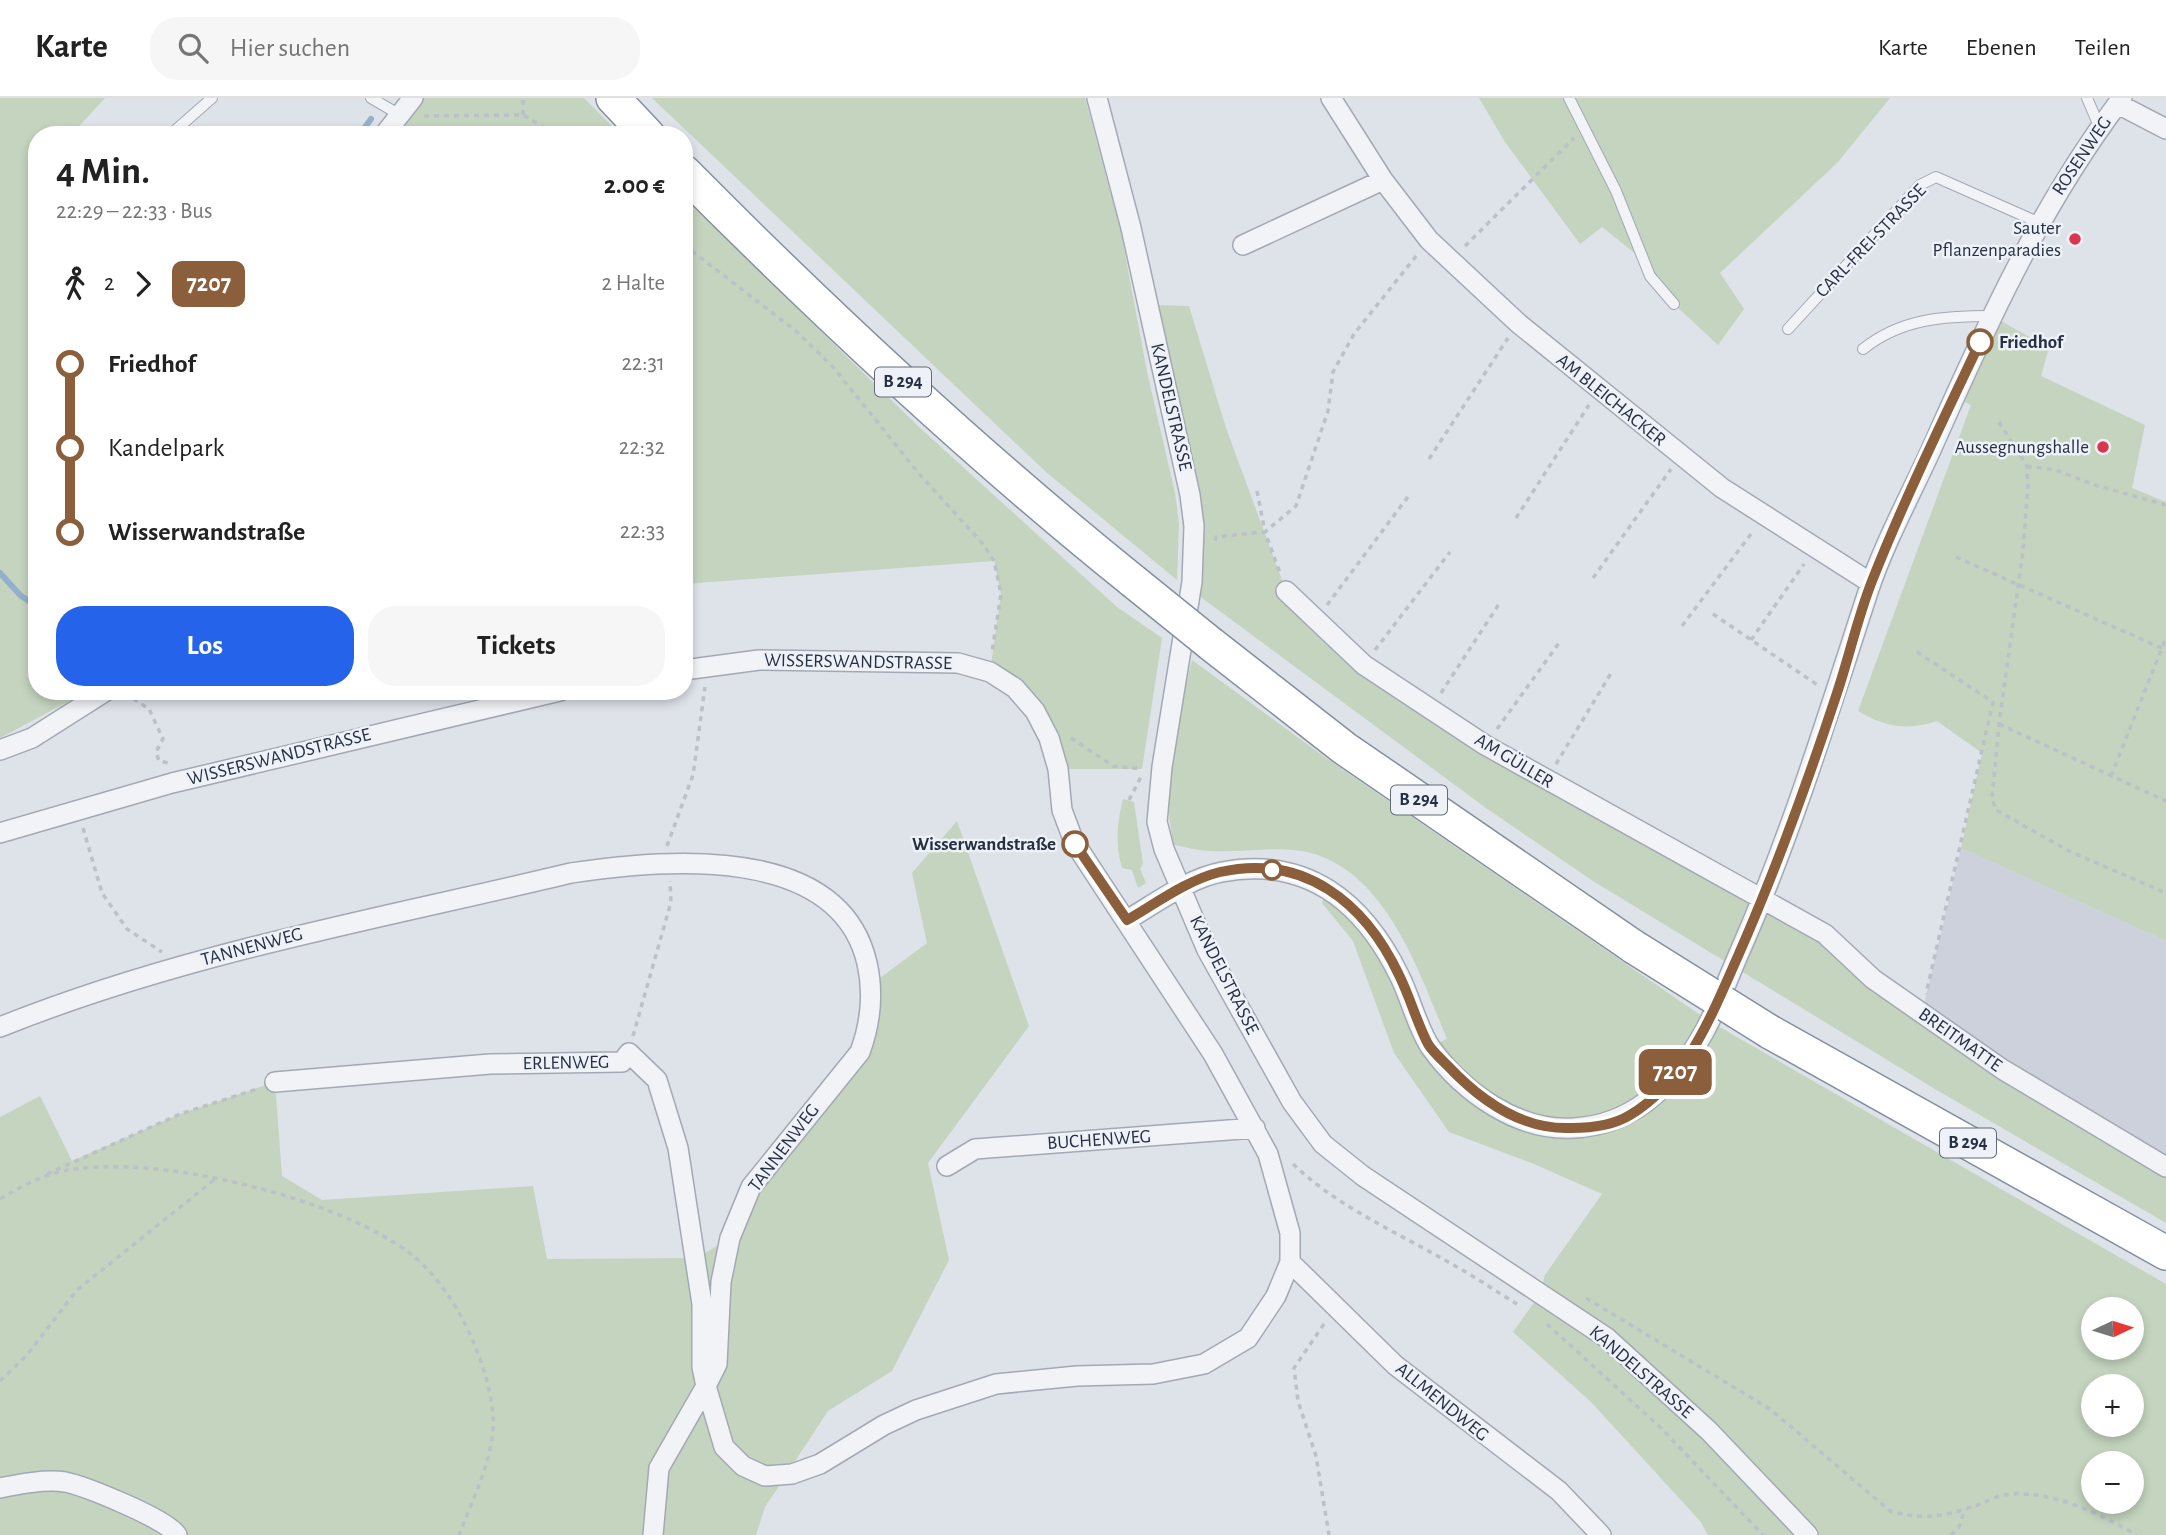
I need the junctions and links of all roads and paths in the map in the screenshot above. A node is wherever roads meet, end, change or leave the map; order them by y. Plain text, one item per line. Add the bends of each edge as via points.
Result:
1 (212, 98) edge
2 (370, 98) edge
3 (413, 98) edge
4 (523, 98) edge
5 (613, 98) edge
6 (1097, 98) edge
7 (1331, 98) edge
8 (1569, 98) edge
9 (2087, 98) edge
10 (2120, 101) edge
11 (523, 115) junction
12 (401, 116) junction
13 (180, 126) edge
14 (392, 126) edge
15 (542, 126) edge
16 (639, 126) edge
17 (1585, 126) junction
18 (2099, 126) junction
19 (2166, 129) edge
20 (1382, 180) junction
21 (693, 181) edge
22 (2040, 223) junction
23 (1429, 240) junction
24 (1243, 245) dead end
25 (693, 253) edge
26 (1450, 261) junction
27 (1674, 304) dead end
28 (1992, 316) junction
29 (1518, 323) junction
30 (1788, 329) dead end
31 (1863, 349) dead end
32 (1598, 391) junction
33 (1999, 422) dead end
34 (1680, 456) junction
35 (1429, 459) dead end
36 (2027, 466) junction
37 (1257, 491) dead end
38 (1410, 494) dead end
39 (2166, 505) edge
40 (1764, 516) junction
41 (1516, 518) dead end
42 (1265, 531) junction
43 (1216, 537) dead end
44 (1814, 548) junction
45 (1450, 552) dead end
46 (1956, 557) dead end
47 (1593, 578) dead end
48 (2018, 582) junction
49 (1871, 583) junction
50 (1286, 591) joint
51 (1501, 601) dead end
52 (1713, 614) dead end
53 (1315, 621) junction
54 (1682, 626) dead end
55 (2166, 638) edge
56 (1751, 640) junction
57 (1559, 643) dead end
58 (2164, 649) edge
59 (1917, 652) dead end
60 (1364, 665) junction
61 (709, 668) junction
62 (693, 669) edge
63 (1613, 670) dead end
64 (990, 672) junction
65 (1836, 697) junction
66 (92, 700) edge
67 (136, 700) edge
68 (522, 700) edge
69 (1430, 709) junction
70 (1999, 724) junction
71 (1049, 738) junction
72 (1485, 746) junction
73 (0, 750) edge
74 (2111, 776) junction
75 (1546, 781) junction
76 (172, 783) junction
77 (1129, 800) dead end
78 (2166, 801) edge
79 (79, 809) junction
80 (0, 833) edge
81 (664, 865) junction
82 (1182, 888) junction
83 (2166, 893) edge
84 (1763, 899) junction
85 (1127, 920) junction
86 (183, 966) junction
87 (1922, 1013) junction
88 (0, 1027) edge
89 (629, 1053) junction
90 (275, 1082) joint
91 (1255, 1128) junction
92 (1268, 1154) junction
93 (947, 1166) dead end
94 (2166, 1167) edge
95 (37, 1178) junction
96 (215, 1180) junction
97 (0, 1199) edge
98 (2166, 1252) edge
99 (1290, 1262) junction
100 (1581, 1295) dead end
101 (1523, 1308) dead end
102 (1545, 1322) dead end
103 (1324, 1327) dead end
104 (0, 1381) edge
105 (706, 1386) junction
106 (0, 1488) edge
107 (1965, 1509) junction
108 (177, 1535) edge
109 (459, 1535) edge
110 (653, 1535) edge
111 (1329, 1535) edge
112 (1601, 1535) edge
113 (1763, 1535) edge
114 (1808, 1535) edge
115 (1951, 1535) edge
116 (2137, 1535) edge

1 - 13 lane
2 - 12 lane
3 - 12 street
4 - 11 path
5 - 16 highway
6 - 82 street, KANDELSTRASSE via 1131,228 1194,526 1192,582 1157,809 1164,849
7 - 20 street, AM BLEICHACKER
8 - 17 lane
9 - 18 lane
10 - 18 street, ROSENWEG
10 - 19 street
11 - 12 path
11 - 15 path
12 - 14 street
17 - 26 path
17 - 27 lane via 1650,276
18 - 22 street, ROSENWEG
20 - 23 street, AM BLEICHACKER
20 - 24 street
21 - 98 highway, B 294, bridge via 1053,517 1344,748 1634,947 1770,1032
22 - 28 street, ROSENWEG
22 - 30 lane, CARL-FREI-STRASSE via 1936,177 1920,185
23 - 26 street, AM BLEICHACKER
23 - 42 path via 1354,334 1333,372 1325,423 1296,506
25 - 64 path via 789,325 833,367 920,475 984,545 994,561 1001,594
26 - 29 street, AM BLEICHACKER
28 - 31 lane via 1921,321 1880,335
28 - 49 street, ROSENWEG
29 - 32 street, AM BLEICHACKER
29 - 35 path
32 - 34 street, AM BLEICHACKER
32 - 41 path
33 - 36 path
34 - 40 street, AM BLEICHACKER
34 - 47 path
36 - 39 path via 2056,470
36 - 48 path
37 - 42 path
38 - 53 path
40 - 44 street, AM BLEICHACKER
40 - 54 path
42 - 43 path
42 - 50 path
44 - 49 street, AM BLEICHACKER
44 - 56 path
45 - 60 path
46 - 48 path
48 - 58 path
48 - 70 path
49 - 65 street, ROSENWEG
50 - 53 street, AM GÜLLER
51 - 69 path
52 - 56 path
53 - 60 street, AM GÜLLER
55 - 58 path
56 - 65 path
57 - 72 path
58 - 74 path
59 - 87 path via 1993,702
60 - 69 street, AM GÜLLER
61 - 62 street, WISSERSWANDSTRASSE
61 - 64 street, WISSERSWANDSTRASSE via 759,660 933,662
61 - 81 path via 693,775
63 - 75 path
64 - 71 street, WISSERSWANDSTRASSE via 1014,688
65 - 84 street, ROSENWEG
66 - 73 street via 32,738
67 - 76 path via 149,709 163,739 156,752 159,761 169,763
68 - 76 street, WISSERSWANDSTRASSE
69 - 72 street, AM GÜLLER
70 - 74 path
70 - 83 path via 1992,798 1996,810 2069,851
71 - 77 path via 1063,734 1113,766 1145,769
71 - 85 street, WISSERSWANDSTRASSE via 1059,769 1062,810 1074,842
72 - 75 street, AM GÜLLER
74 - 78 path
75 - 84 street, AM GÜLLER
76 - 79 street, WISSERSWANDSTRASSE
79 - 80 street, WISSERSWANDSTRASSE
79 - 86 path via 102,893 127,929
81 - 86 street, TANNENWEG via 571,873
81 - 89 path via 671,902
81 - 105 street, TANNENWEG via 743,868 774,873 809,888 840,910 862,941 872,985 869,1028 859,1052 751,1187 730,1238 723,1270 717,1364
82 - 84 street, ROSENWEG via 1220,872 1265,870 1295,873 1328,887 1377,934 1429,1046 1468,1087 1505,1114 1569,1129 1628,1117 1680,1068 1703,1033
82 - 85 street, ROSENWEG
82 - 114 street, KANDELSTRASSE via 1207,950 1245,1020 1292,1102 1323,1144 1363,1176 1607,1338 1709,1430
84 - 87 street, BREITMATTE via 1825,934 1873,979
85 - 91 street
86 - 88 street, TANNENWEG
87 - 94 street, BREITMATTE via 2002,1069
89 - 90 street, ERLENWEG via 622,1062 490,1064
89 - 105 street, ERLENWEG via 657,1080 678,1148 697,1258
90 - 95 path via 180,1114
91 - 92 street
91 - 93 street, BUCHENWEG via 975,1149
92 - 99 street via 1290,1233
92 - 101 path via 1280,1152 1345,1205
95 - 96 path via 66,1170 145,1168
95 - 97 path
96 - 104 path via 76,1290 27,1355
96 - 109 path via 317,1204 377,1233 413,1256 453,1300 481,1362 493,1421 487,1456
99 - 105 street via 1276,1296 1248,1338 1204,1364 1153,1374 996,1384 916,1410 820,1464 792,1474 765,1476 743,1466 724,1447
99 - 112 street, ALLMENDWEG via 1395,1365 1559,1490
100 - 107 path via 1770,1409 1890,1511 1914,1518
102 - 113 path via 1661,1428
103 - 111 path via 1294,1368
105 - 110 street, TANNENWEG via 659,1468
106 - 108 street via 65,1482 142,1511
107 - 115 path
107 - 116 path via 2024,1494 2109,1519

